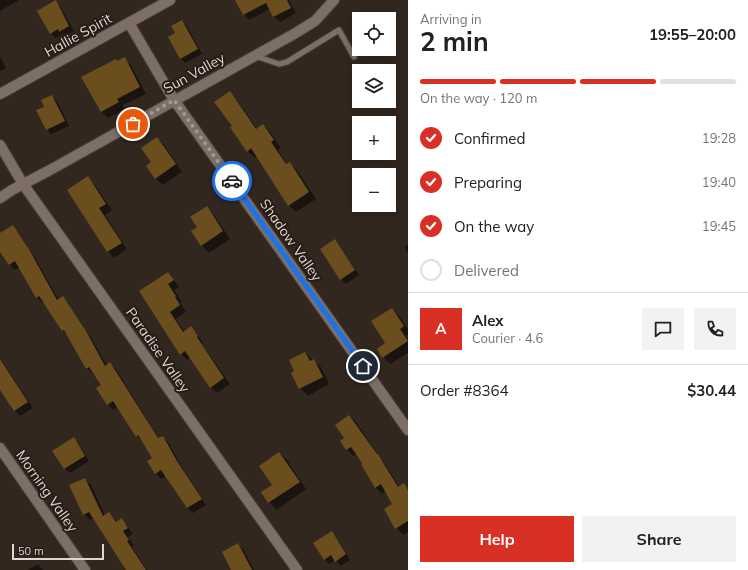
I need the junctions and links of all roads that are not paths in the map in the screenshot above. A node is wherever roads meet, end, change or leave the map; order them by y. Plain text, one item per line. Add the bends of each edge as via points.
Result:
1 (170, 0) edge
2 (334, 0) edge
3 (129, 23) junction
4 (352, 53) edge
5 (254, 56) junction
6 (0, 94) edge
7 (174, 100) junction
8 (0, 145) edge
9 (24, 184) junction
10 (0, 198) edge
11 (408, 430) edge
12 (0, 448) edge
13 (85, 570) edge
14 (297, 570) edge

1 - 3 street, Hallie Spirit
2 - 5 street, Sun Valley via 315,20
3 - 6 street, Hallie Spirit
3 - 7 street, Shadow Valley
4 - 5 lane via 339,30 287,62 279,64
5 - 7 street, Sun Valley
7 - 9 street, Sun Valley
7 - 11 street, Shadow Valley
8 - 9 street, Paradise Valley
9 - 10 street, Sun Valley
9 - 14 street, Paradise Valley
12 - 13 street, Morning Valley

